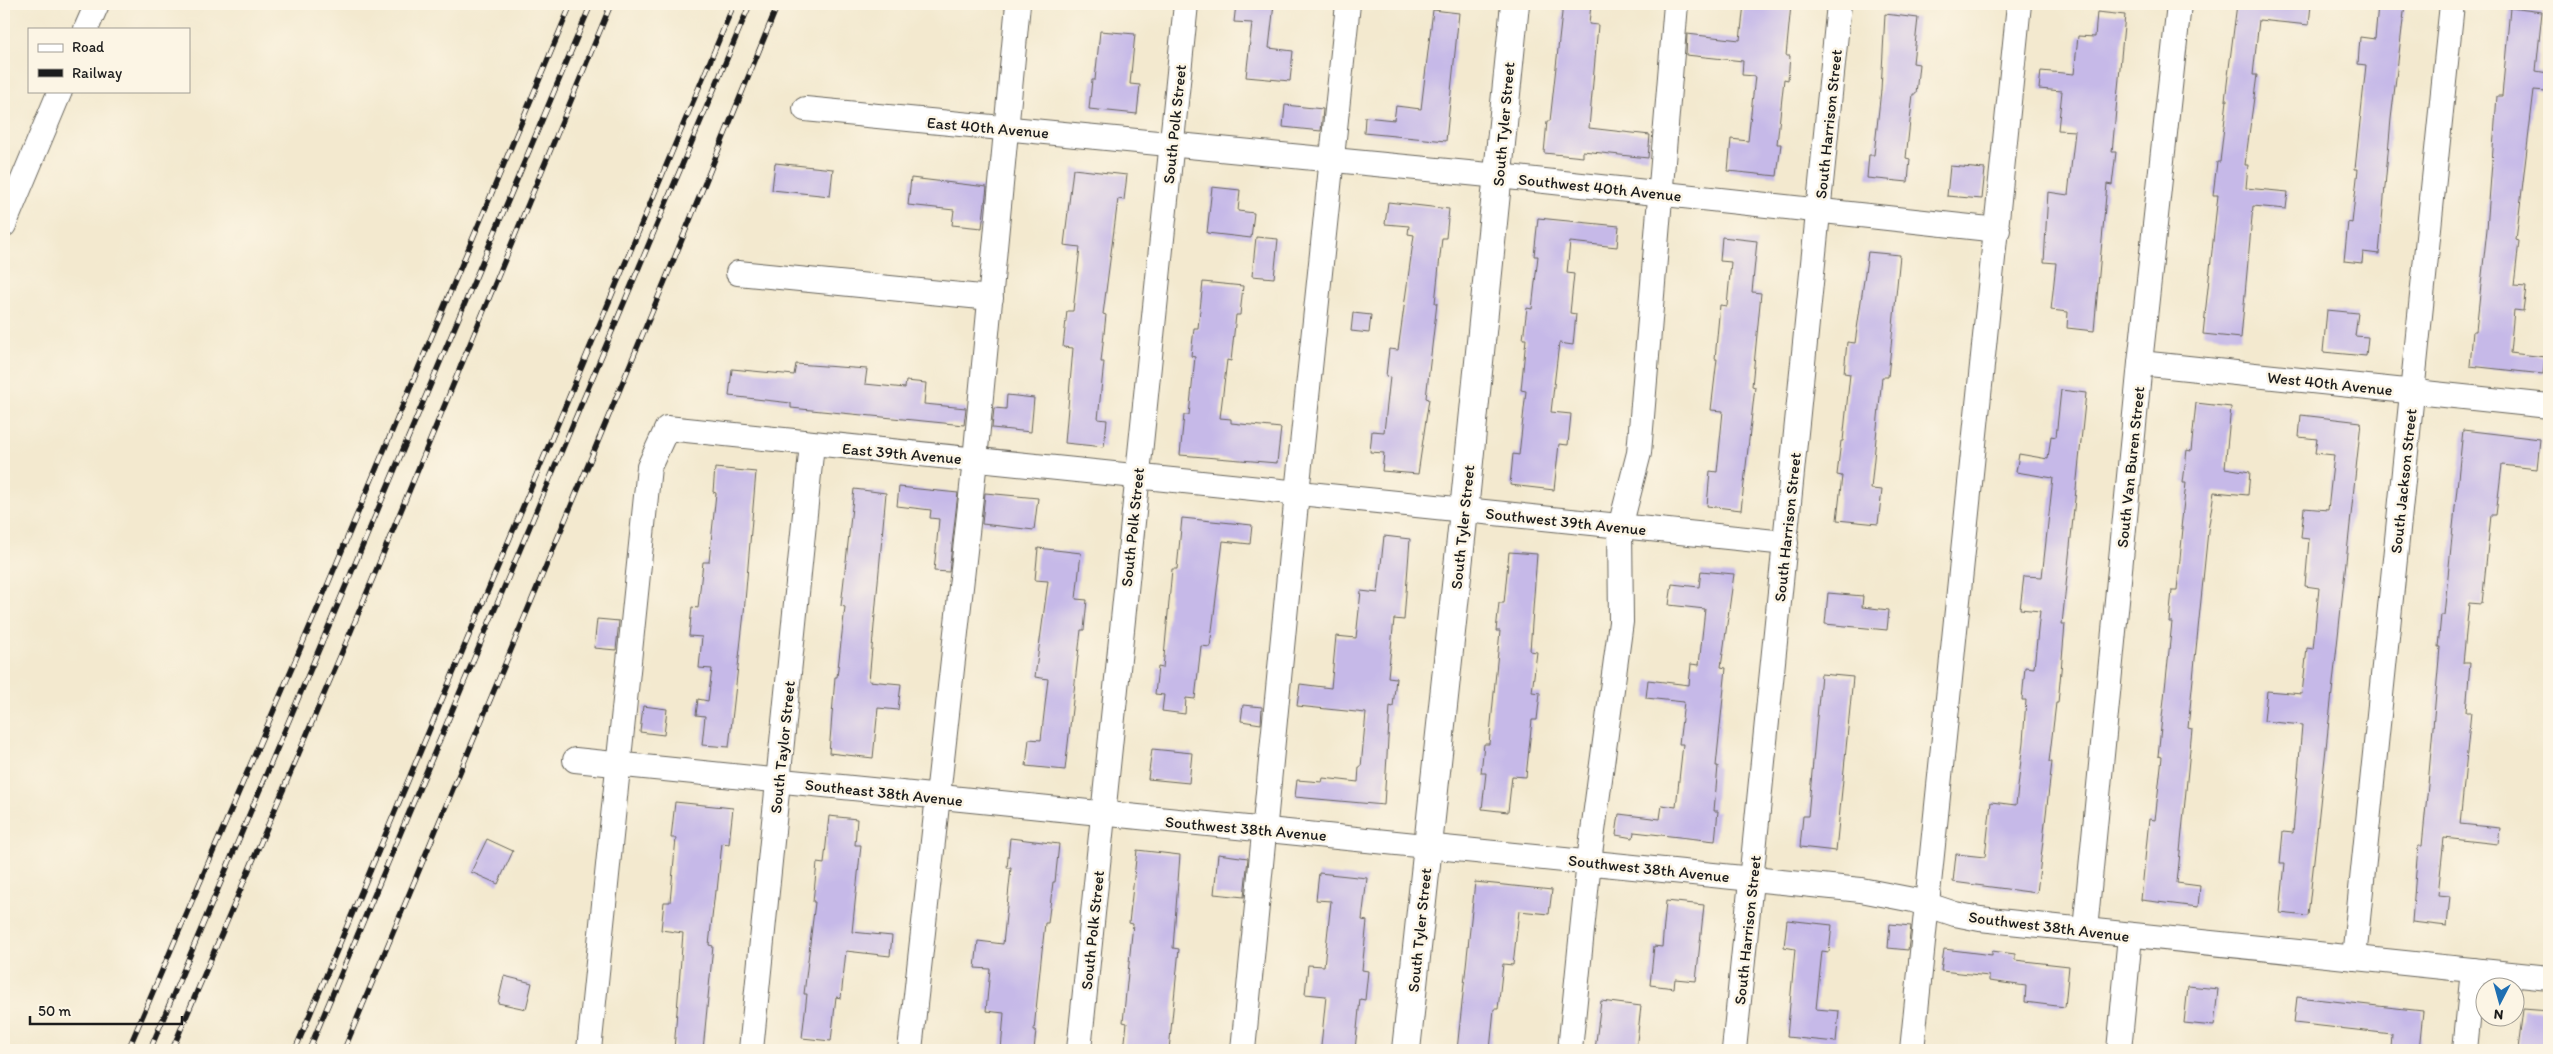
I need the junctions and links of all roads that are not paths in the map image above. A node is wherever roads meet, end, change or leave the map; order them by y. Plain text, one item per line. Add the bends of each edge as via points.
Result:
1 (97, 4) edge
2 (1018, 4) edge
3 (1186, 4) edge
4 (1348, 4) edge
5 (1515, 4) edge
6 (1676, 4) edge
7 (1839, 4) edge
8 (2019, 4) edge
9 (2179, 4) edge
10 (2452, 4) edge
11 (86, 28) edge
12 (60, 92) edge
13 (805, 109) dead end
14 (1008, 128) junction
15 (1172, 144) junction
16 (1331, 160) junction
17 (1498, 176) junction
18 (1662, 194) junction
19 (1819, 211) junction
20 (4, 226) edge
21 (1998, 230) junction
22 (738, 273) dead end
23 (991, 298) junction
24 (2140, 363) junction
25 (2412, 392) junction
26 (2549, 406) edge
27 (812, 444) junction
28 (975, 460) junction
29 (1137, 476) junction
30 (1298, 493) junction
31 (1464, 511) junction
32 (1620, 527) junction
33 (1786, 543) junction
34 (575, 760) dead end
35 (617, 764) junction
36 (779, 781) junction
37 (938, 797) junction
38 (1104, 814) junction
39 (1266, 829) junction
40 (1428, 845) junction
41 (1589, 861) junction
42 (1752, 878) junction
43 (1927, 904) junction
44 (2085, 930) junction
45 (2130, 936) junction
46 (2354, 958) junction
47 (2473, 970) junction
48 (2549, 978) edge
49 (589, 1050) edge
50 (751, 1050) edge
51 (910, 1050) edge
52 (1079, 1050) edge
53 (1243, 1050) edge
54 (1406, 1050) edge
55 (1570, 1050) edge
56 (1734, 1050) edge
57 (1912, 1050) edge
58 (2119, 1050) edge
59 (2465, 1050) edge

1 - 11 street
2 - 14 street
3 - 15 street, South Polk Street
4 - 16 street
5 - 17 main road, South Tyler Street
6 - 18 street
7 - 19 street, South Harrison Street
8 - 21 street
9 - 24 street, South Van Buren Street
10 - 25 street, South Jackson Street
12 - 20 street
13 - 14 street, East 40th Avenue
14 - 15 street, East 40th Avenue
14 - 23 street
15 - 16 street, Southwest 40th Avenue
15 - 29 street, South Polk Street
16 - 17 street, Southwest 40th Avenue
16 - 30 street
17 - 18 street, Southwest 40th Avenue
17 - 31 main road, South Tyler Street
18 - 19 street, Southwest 40th Avenue
18 - 32 street via 1639,453
19 - 21 street, Southwest 40th Avenue
19 - 33 street, South Harrison Street
21 - 43 street
22 - 23 street
23 - 28 street
24 - 25 street, West 40th Avenue
24 - 44 street, South Van Buren Street
25 - 26 street, West 40th Avenue
25 - 46 street, South Jackson Street
27 - 28 street, East 39th Avenue
27 - 35 street, East 39th Avenue via 667,428 649,467
27 - 36 street, South Taylor Street
28 - 29 street, East 39th Avenue
28 - 37 street
29 - 30 street, Southwest 39th Avenue
29 - 38 street, South Polk Street
30 - 31 street, Southwest 39th Avenue
30 - 39 street
31 - 32 street, Southwest 39th Avenue
31 - 40 main road, South Tyler Street
32 - 33 street, Southwest 39th Avenue
32 - 41 street via 1621,622
33 - 42 street, South Harrison Street
34 - 35 street, Southeast 38th Avenue
35 - 36 street, Southeast 38th Avenue
35 - 49 street
36 - 37 street, Southeast 38th Avenue
36 - 50 street, South Taylor Street
37 - 38 street, Southeast 38th Avenue
37 - 51 street
38 - 39 street, Southwest 38th Avenue
38 - 52 street, South Polk Street
39 - 40 street, Southwest 38th Avenue
39 - 53 street
40 - 41 street, Southwest 38th Avenue
40 - 54 main road, South Tyler Street
41 - 42 street, Southwest 38th Avenue
41 - 55 street
42 - 43 street, Southwest 38th Avenue via 1876,892
42 - 56 street, South Harrison Street
43 - 44 street, Southwest 38th Avenue via 1967,917
43 - 57 street
44 - 45 street, Southwest 38th Avenue
45 - 46 street, Southwest 38th Avenue
45 - 58 street
46 - 47 street, Southwest 38th Avenue
47 - 48 street, Southwest 38th Avenue
47 - 59 street

